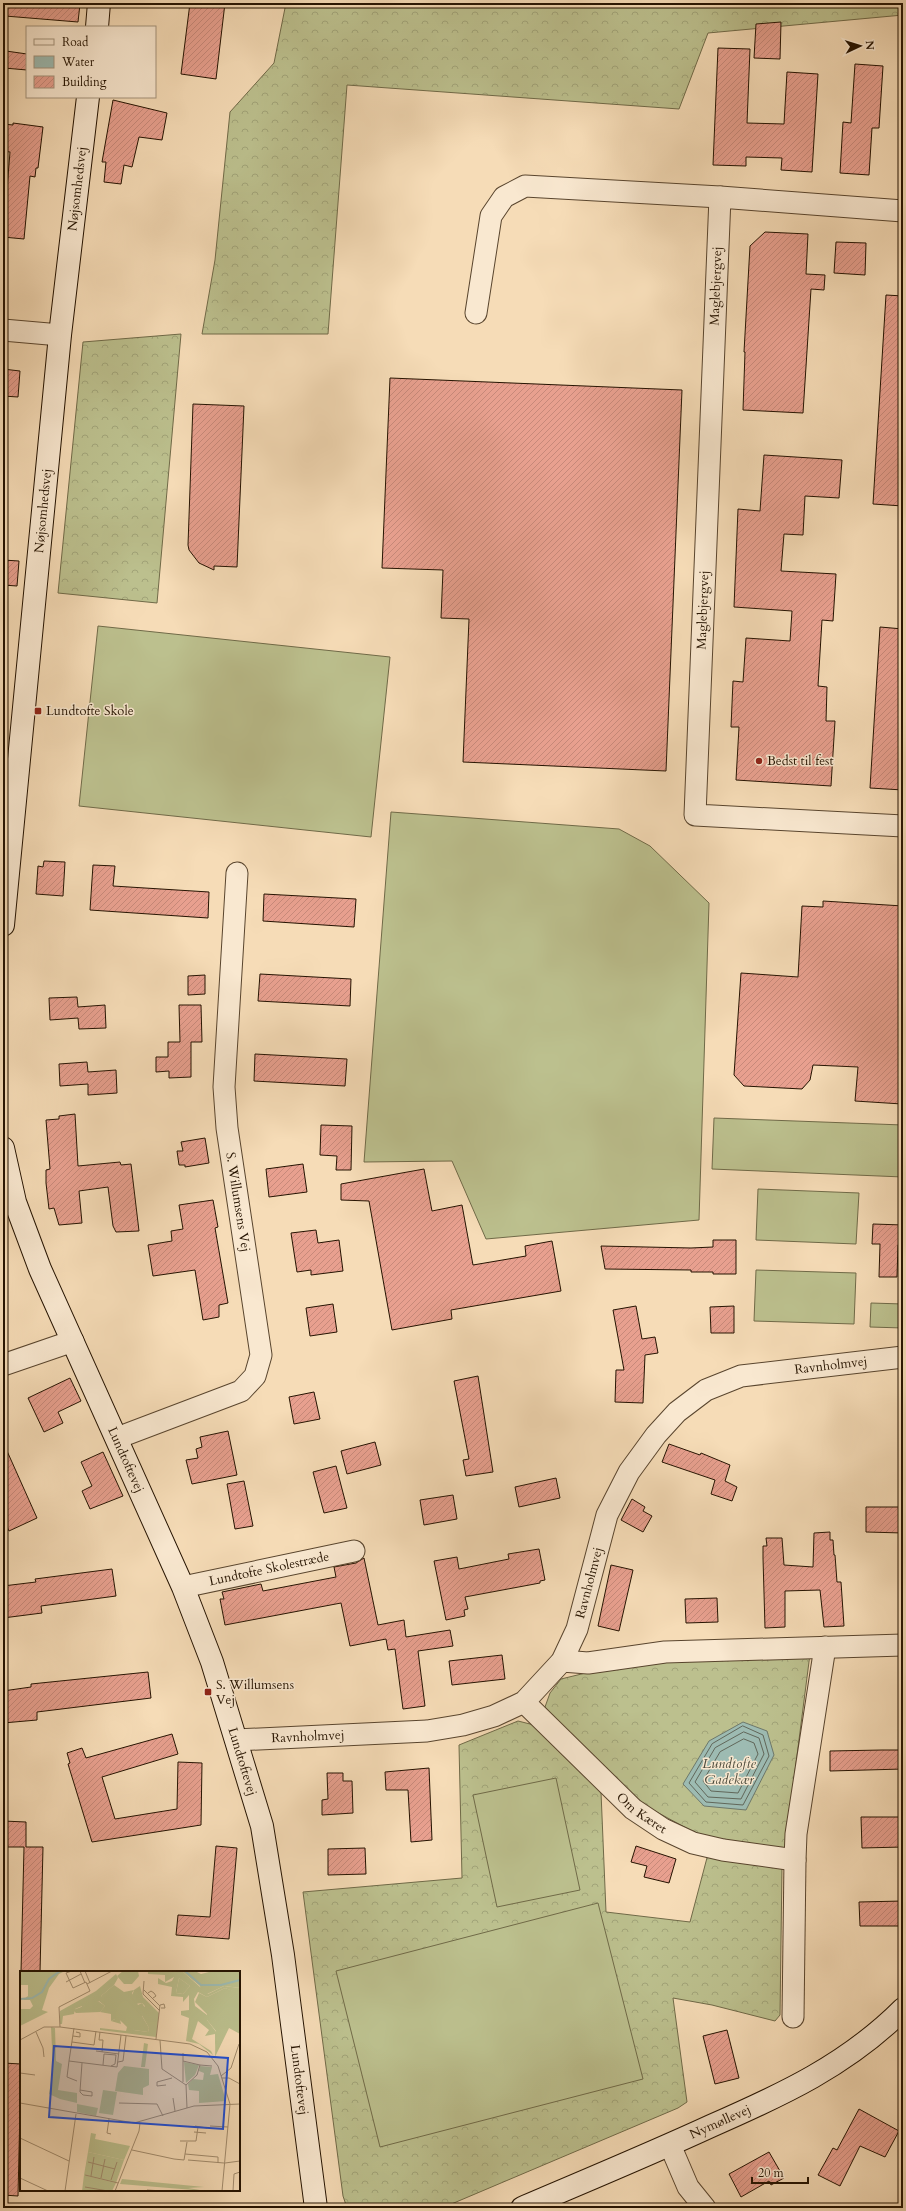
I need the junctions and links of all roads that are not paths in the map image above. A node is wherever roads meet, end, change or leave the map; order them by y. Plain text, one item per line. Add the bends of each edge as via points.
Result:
1 (99, 3) edge
2 (96, 26) edge
3 (88, 98) edge
4 (720, 197) junction
5 (903, 211) edge
6 (476, 313) dead end
7 (3, 330) edge
8 (60, 335) junction
9 (903, 826) edge
10 (237, 873) dead end
11 (3, 925) edge
12 (3, 1148) edge
13 (3, 1153) edge
14 (73, 1341) junction
15 (903, 1357) edge
16 (3, 1365) edge
17 (117, 1438) junction
18 (354, 1551) dead end
19 (183, 1587) junction
20 (903, 1645) edge
21 (825, 1647) junction
22 (562, 1661) junction
23 (524, 1702) junction
24 (236, 1740) junction
25 (795, 1860) junction
26 (903, 2009) edge
27 (793, 2017) dead end
28 (670, 2145) junction
29 (316, 2208) edge
30 (522, 2208) edge
31 (705, 2208) edge

1 - 2 street
3 - 8 street, Nøjsomhedsvej
4 - 5 street
4 - 6 street via 525,186 504,197 491,216
4 - 9 street, Maglebjergvej via 695,815
7 - 8 street
8 - 11 street, Nøjsomhedsvej
10 - 17 street, S. Willumsens Vej via 224,1087 227,1128 261,1355 255,1376 240,1391
12 - 13 street
13 - 14 street, Lundtoftevej via 15,1202 28,1239
14 - 16 street
14 - 17 street, Lundtoftevej
15 - 22 street, Ravnholmvej via 741,1376 706,1390 677,1412 656,1435 629,1472 607,1515 577,1629
17 - 19 street, Lundtoftevej
18 - 19 street, Lundtofte Skolestræde
19 - 24 street, Lundtoftevej via 212,1662
20 - 21 street
21 - 22 street via 665,1652 588,1663
21 - 25 street via 796,1834
22 - 23 street, Ravnholmvej
23 - 24 street, Ravnholmvej via 464,1725 427,1731
23 - 25 street, Om Kæret via 633,1809 664,1829 694,1843 723,1850
24 - 29 street, Lundtoftevej via 262,1826 283,1955
25 - 27 street
26 - 28 street, Nymøllevej via 884,2028 822,2073 790,2091
28 - 30 street, Nymøllevej
28 - 31 street via 688,2187

